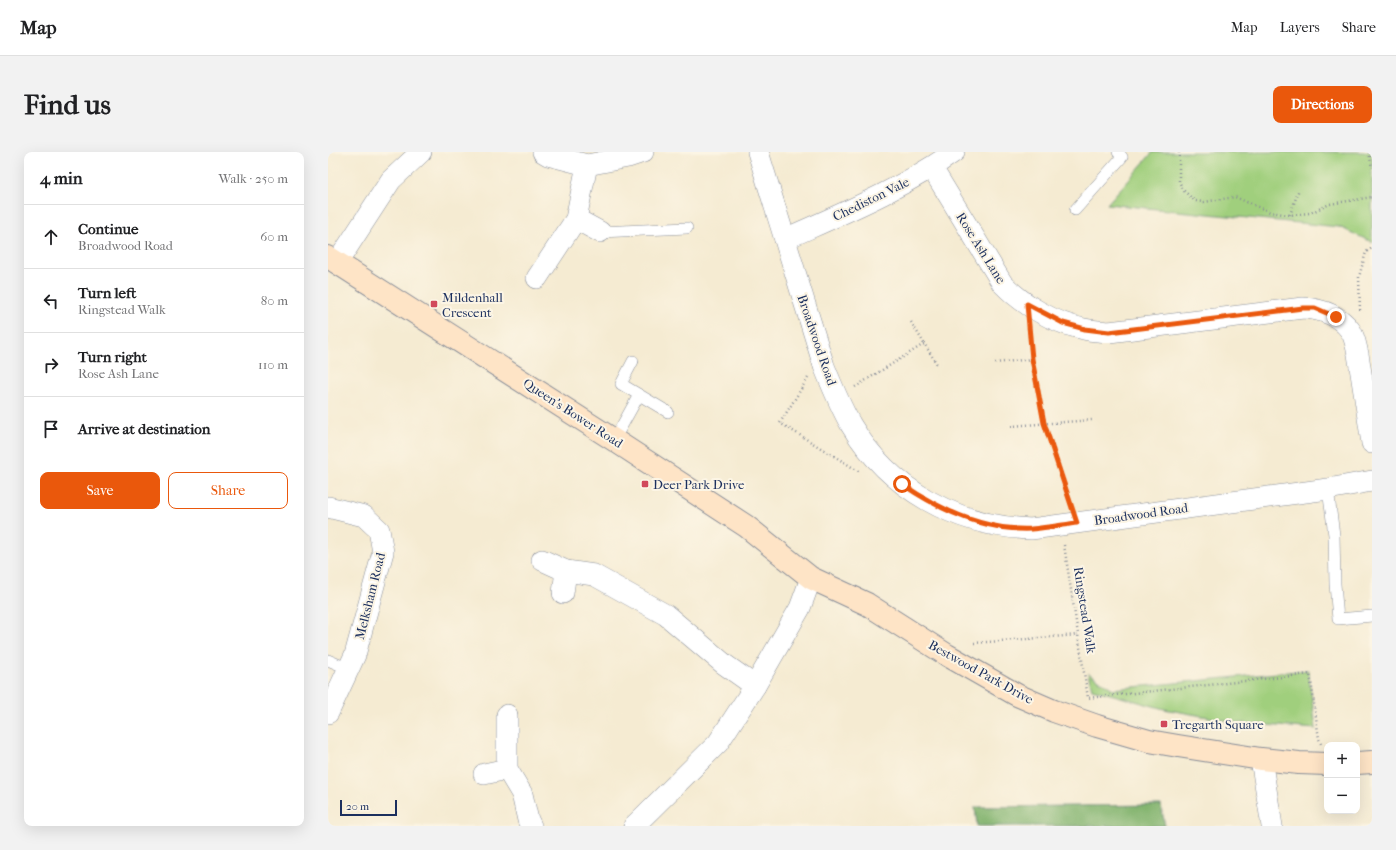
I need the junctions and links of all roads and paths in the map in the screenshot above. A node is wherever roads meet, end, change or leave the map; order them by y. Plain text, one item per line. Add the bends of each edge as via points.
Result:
1 (421, 152) edge
2 (543, 152) edge
3 (643, 152) edge
4 (758, 152) edge
5 (954, 152) edge
6 (1118, 152) edge
7 (1179, 152) edge
8 (1368, 152) edge
9 (587, 165) junction
10 (932, 168) junction
11 (1372, 168) edge
12 (1299, 189) dead end
13 (1372, 196) edge
14 (1075, 210) dead end
15 (1290, 215) junction
16 (576, 219) junction
17 (687, 228) dead end
18 (600, 232) joint
19 (785, 239) junction
20 (1372, 248) edge
21 (332, 260) edge
22 (537, 278) dead end
23 (1027, 304) junction
24 (911, 322) dead end
25 (1350, 331) junction
26 (924, 344) junction
27 (1032, 359) junction
28 (633, 361) dead end
29 (995, 363) dead end
30 (824, 366) junction
31 (938, 366) dead end
32 (639, 395) junction
33 (837, 398) junction
34 (668, 412) dead end
35 (1092, 420) dead end
36 (1044, 423) junction
37 (1011, 426) dead end
38 (614, 440) junction
39 (1372, 443) edge
40 (883, 467) junction
41 (1372, 481) edge
42 (1328, 489) junction
43 (328, 507) edge
44 (1069, 524) junction
45 (542, 560) dead end
46 (566, 571) junction
47 (811, 578) junction
48 (563, 593) dead end
49 (1372, 616) edge
50 (1078, 635) junction
51 (974, 643) dead end
52 (328, 660) edge
53 (349, 669) junction
54 (755, 686) junction
55 (328, 713) edge
56 (507, 715) dead end
57 (1324, 755) edge
58 (1261, 759) junction
59 (1372, 762) edge
60 (1360, 763) edge
61 (507, 769) junction
62 (484, 774) dead end
63 (645, 823) edge
64 (531, 826) edge
65 (1272, 826) edge

1 - 21 street via 391,180
2 - 9 street
3 - 9 street
4 - 19 street, Broadwood Road
5 - 10 street, Chediston Vale
6 - 14 lane via 1122,157
7 - 15 path via 1179,181 1183,190 1195,201 1235,197 1270,212
8 - 11 path
9 - 16 street
10 - 19 street, Chediston Vale via 896,188
10 - 23 street, Rose Ash Lane via 1002,283 1013,295
12 - 15 path
13 - 15 path via 1330,204 1310,213
16 - 18 street
16 - 22 street
17 - 18 lane
19 - 30 street, Broadwood Road
20 - 25 path via 1366,252 1359,277 1360,325
21 - 38 street, Queen's Bower Road
23 - 25 street, Rose Ash Lane via 1063,323 1109,332 1303,308 1315,308 1336,317
23 - 27 path, Ringstead Walk
24 - 26 path
25 - 39 street, Rose Ash Lane via 1358,354
26 - 31 path
26 - 33 path
27 - 29 path
27 - 36 path, Ringstead Walk
28 - 32 lane via 621,384
30 - 33 street, Broadwood Road
30 - 40 path via 812,372 780,423 869,478
32 - 34 lane
32 - 38 lane
33 - 40 street, Broadwood Road via 851,425
35 - 36 path
36 - 37 path
36 - 44 path, Ringstead Walk
38 - 47 street, Queen's Bower Road via 746,526
40 - 44 street, Broadwood Road via 902,484 925,499 964,517 1009,528 1031,529
41 - 42 street, Broadwood Road
42 - 44 street, Broadwood Road
42 - 49 lane via 1334,535 1338,619
43 - 53 street, Melksham Road via 364,516 379,530 384,552
44 - 50 path, Ringstead Walk
45 - 46 street
46 - 48 street
46 - 54 street via 594,575 666,615 724,664
47 - 54 street via 800,608
47 - 58 street, Bestwood Park Drive via 867,604 947,655 1017,695 1054,711 1149,741
50 - 51 path
50 - 57 path, Ringstead Walk via 1088,698 1310,674
52 - 53 lane
53 - 55 street, Melksham Road
54 - 63 street via 718,743
56 - 61 street
57 - 58 street, Bestwood Park Drive via 1300,763
58 - 65 street
59 - 60 street
61 - 62 street
61 - 64 street via 522,794

